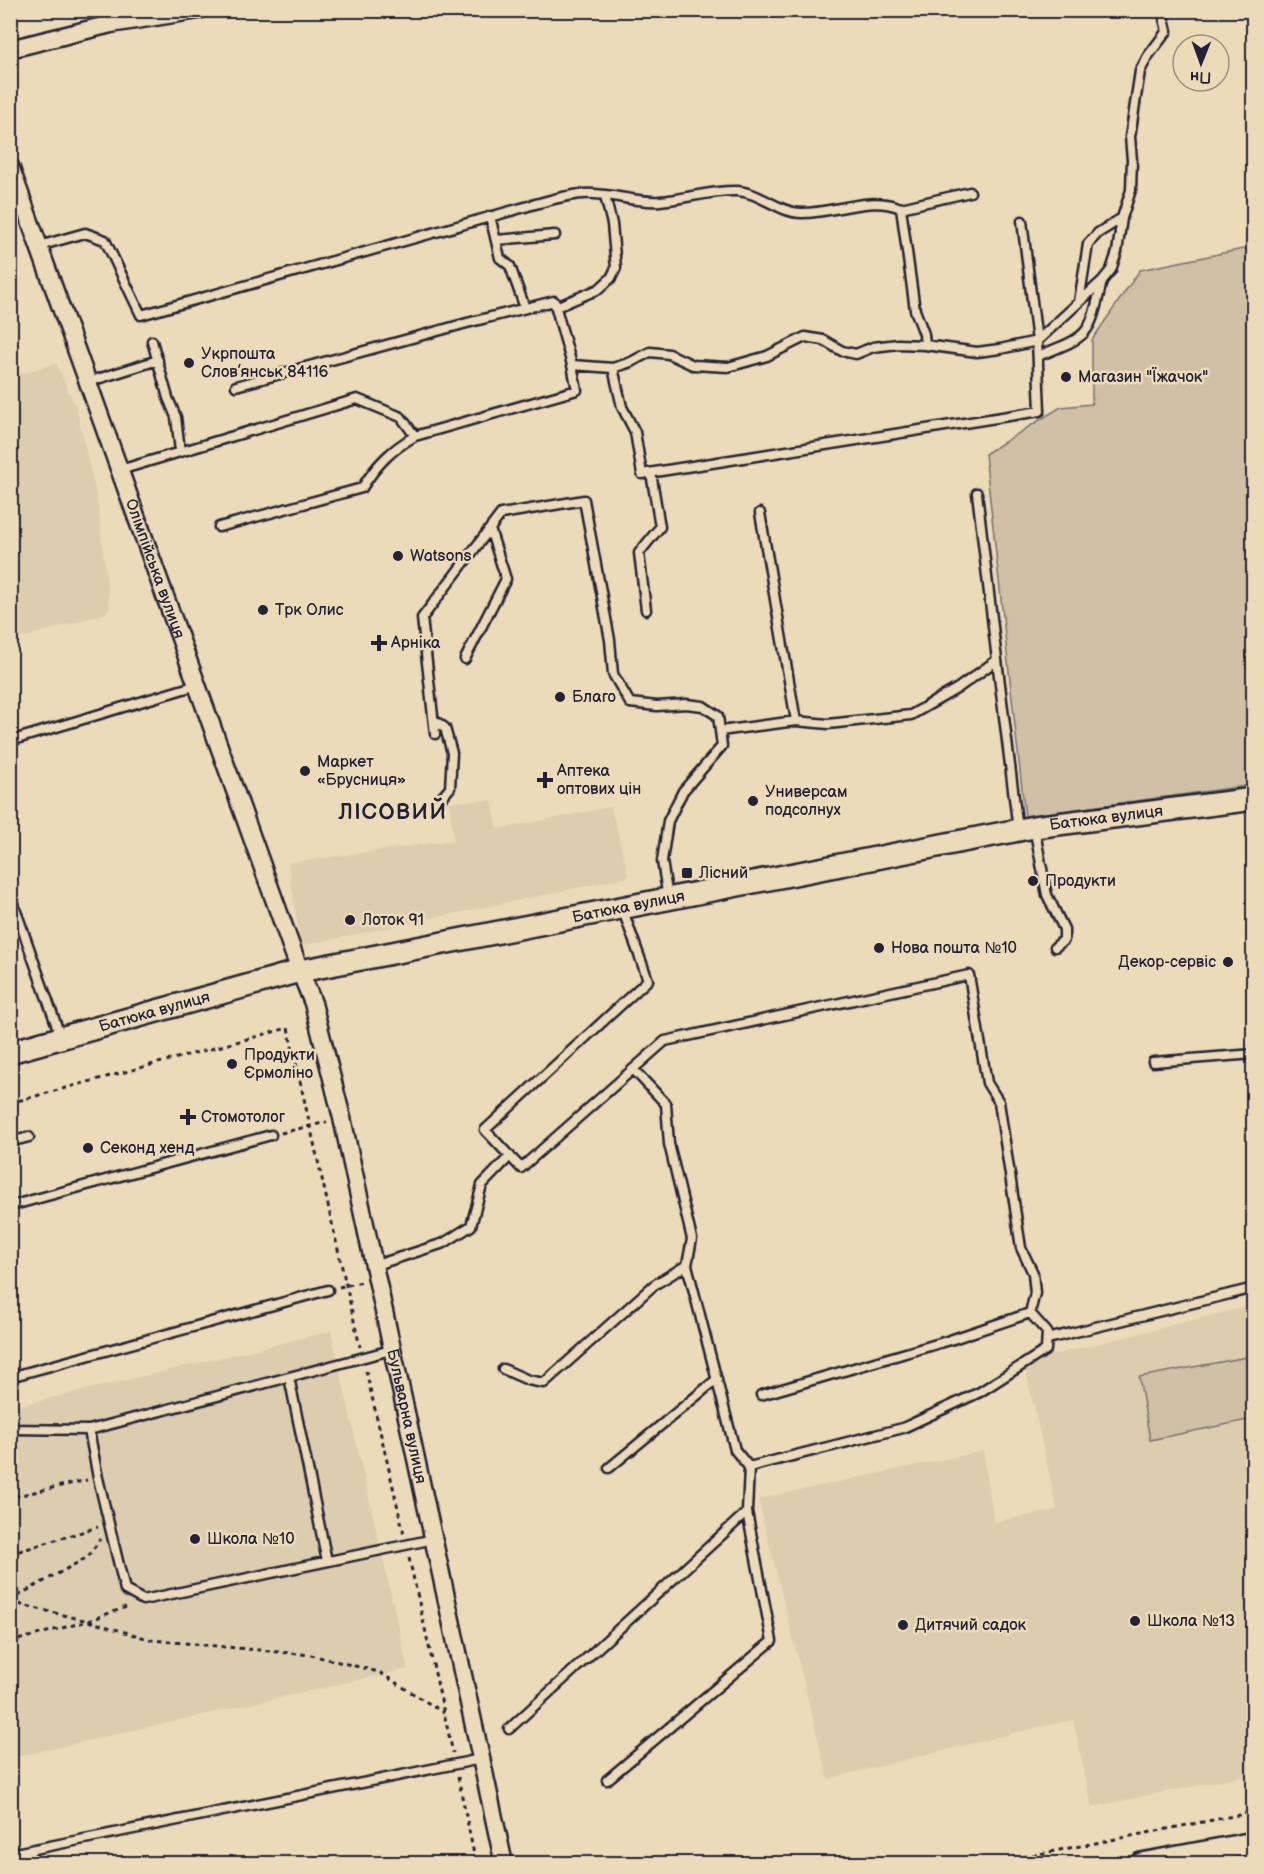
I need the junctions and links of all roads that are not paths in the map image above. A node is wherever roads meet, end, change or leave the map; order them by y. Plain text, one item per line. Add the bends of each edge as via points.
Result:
1 (199, 10) edge
2 (1162, 10) edge
3 (10, 49) edge
4 (10, 166) edge
5 (970, 192) dead end
6 (605, 196) junction
7 (901, 208) junction
8 (490, 216) junction
9 (1122, 218) junction
10 (1022, 221) dead end
11 (555, 234) dead end
12 (496, 240) junction
13 (39, 246) junction
14 (1102, 281) junction
15 (1079, 302) junction
16 (556, 307) junction
17 (525, 308) junction
18 (152, 341) dead end
19 (1037, 341) junction
20 (925, 345) junction
21 (1038, 356) junction
22 (158, 360) junction
23 (572, 365) junction
24 (614, 368) junction
25 (88, 382) junction
26 (236, 386) dead end
27 (415, 436) junction
28 (180, 451) junction
29 (120, 470) junction
30 (651, 473) junction
31 (977, 493) dead end
32 (760, 513) dead end
33 (219, 527) dead end
34 (490, 529) junction
35 (646, 610) dead end
36 (465, 658) dead end
37 (997, 660) junction
38 (197, 685) junction
39 (434, 720) junction
40 (796, 721) junction
41 (720, 731) junction
42 (435, 734) dead end
43 (10, 741) edge
44 (1254, 799) edge
45 (437, 802) dead end
46 (1026, 828) junction
47 (10, 894) edge
48 (668, 899) junction
49 (622, 908) junction
50 (1055, 947) dead end
51 (300, 971) junction
52 (61, 1038) junction
53 (10, 1052) edge
54 (1254, 1054) edge
55 (1153, 1062) dead end
56 (633, 1069) junction
57 (271, 1135) road end
58 (29, 1137) dead end
59 (10, 1142) edge
60 (510, 1156) junction
61 (10, 1206) edge
62 (687, 1265) junction
63 (374, 1272) junction
64 (1254, 1288) edge
65 (328, 1290) road end
66 (1030, 1313) junction
67 (1047, 1339) junction
68 (391, 1350) junction
69 (503, 1369) dead end
70 (10, 1377) edge
71 (289, 1377) junction
72 (717, 1379) junction
73 (760, 1395) dead end
74 (10, 1429) edge
75 (88, 1430) junction
76 (749, 1467) junction
77 (609, 1468) dead end
78 (747, 1512) junction
79 (434, 1539) junction
80 (327, 1561) junction
81 (509, 1729) dead end
82 (481, 1759) junction
83 (608, 1780) dead end
84 (1254, 1843) edge
85 (29, 1851) junction
86 (10, 1854) edge
87 (31, 1863) edge
88 (504, 1863) edge
89 (1142, 1863) edge

1 - 3 street via 111,24
2 - 9 lane via 1167,31 1140,71 1130,137 1131,190
4 - 13 street, Олімпійська вулиця
5 - 7 lane
6 - 7 lane via 637,202 739,191 798,213 873,202
6 - 8 lane via 583,194
6 - 16 lane via 616,268 599,289
7 - 20 lane via 915,310
8 - 12 lane
8 - 13 lane via 141,315 105,240 85,233
9 - 14 lane via 1117,252
9 - 15 lane via 1098,232 1088,244
10 - 19 lane
11 - 12 lane
12 - 17 lane via 500,258 510,266
13 - 25 street, Олімпійська вулиця
14 - 15 lane
14 - 21 lane via 1087,331 1078,339
15 - 19 lane
16 - 17 lane via 554,301
16 - 23 lane
17 - 26 lane
18 - 22 lane
19 - 20 lane via 977,352
19 - 21 lane
20 - 24 lane via 873,346 856,354 823,340 805,338 766,356 728,367 693,365 669,354 650,352
21 - 30 lane via 1040,411
22 - 25 lane
22 - 28 lane via 176,417
23 - 24 lane
23 - 27 lane via 577,390
24 - 30 lane via 622,407 635,432 642,474
25 - 29 street, Олімпійська вулиця
27 - 28 lane via 401,417 357,399
27 - 33 lane via 389,453 362,488
28 - 29 lane
29 - 38 street, Олімпійська вулиця
30 - 35 lane via 660,527 639,553
31 - 37 lane
32 - 40 lane
34 - 36 lane via 506,579
34 - 39 lane via 422,618
34 - 41 lane via 501,514 584,500 613,674 630,703 704,706 718,716
37 - 40 lane via 911,716 828,724
37 - 46 lane
38 - 43 lane
38 - 51 street, Олімпійська вулиця
39 - 42 lane
39 - 45 lane via 445,728 452,753 450,788
40 - 41 lane
41 - 48 lane via 722,746 683,791 668,821 662,861
44 - 46 street, Батюка вулиця
46 - 48 street, Батюка вулиця
46 - 50 lane via 1047,895 1064,929 1064,940
47 - 52 lane
48 - 49 street, Батюка вулиця
49 - 51 street, Батюка вулиця
49 - 60 lane via 648,980 485,1130
51 - 52 street, Батюка вулиця
51 - 63 street, Бульварна вулиця via 313,1003 342,1119
52 - 53 street, Батюка вулиця
54 - 55 lane
56 - 60 lane via 521,1168
56 - 62 lane via 666,1104 669,1144 692,1239
56 - 66 lane via 665,1041 969,975 987,1083 999,1102 1021,1248 1033,1273 1035,1293
57 - 61 lane
58 - 59 lane
60 - 63 lane via 482,1185 471,1226 444,1243
62 - 69 lane via 654,1285 544,1383
62 - 72 lane
63 - 68 street, Бульварна вулиця
64 - 67 lane
65 - 70 lane
66 - 67 lane via 1047,1332
66 - 73 lane
67 - 76 lane via 1046,1350 980,1392 903,1428
68 - 71 lane
68 - 79 street, Бульварна вулиця
71 - 75 lane
71 - 80 lane
72 - 76 lane via 735,1450
72 - 77 lane
74 - 75 lane
75 - 80 lane via 125,1590 143,1600
76 - 78 lane
78 - 81 lane
78 - 83 lane via 772,1641
79 - 80 lane
79 - 82 street, Бульварна вулиця
82 - 85 lane
82 - 88 street, Бульварна вулиця
84 - 89 street
85 - 86 lane
85 - 87 lane

